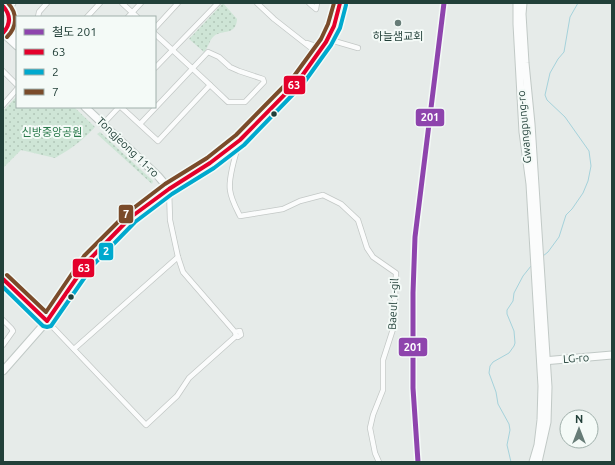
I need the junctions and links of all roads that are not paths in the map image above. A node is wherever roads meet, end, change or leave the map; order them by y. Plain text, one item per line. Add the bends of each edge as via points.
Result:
1 (12, 3) edge
2 (47, 3) edge
3 (100, 3) edge
4 (122, 3) edge
5 (141, 3) edge
6 (178, 3) edge
7 (218, 3) edge
8 (257, 3) edge
9 (309, 3) edge
10 (317, 3) edge
11 (340, 3) edge
12 (523, 3) edge
13 (4, 5) edge
14 (516, 5) edge
15 (132, 12) junction
16 (38, 16) edge
17 (88, 16) edge
18 (129, 16) edge
19 (136, 16) edge
20 (156, 27) edge
21 (4, 31) edge
22 (156, 35) edge
23 (16, 37) edge
24 (327, 40) junction
25 (302, 41) junction
26 (16, 45) edge
27 (358, 48) dead end
28 (172, 50) junction
29 (313, 62) junction
30 (156, 67) edge
31 (192, 68) junction
32 (3, 71) edge
33 (16, 83) edge
34 (210, 85) junction
35 (16, 91) edge
36 (3, 105) edge
37 (156, 107) edge
38 (86, 108) edge
39 (119, 108) edge
40 (121, 108) edge
41 (155, 108) edge
42 (103, 124) junction
43 (140, 124) junction
44 (240, 140) junction
45 (169, 189) junction
46 (536, 249) junction
47 (178, 257) junction
48 (3, 279) edge
49 (3, 320) edge
50 (47, 321) junction
51 (3, 345) edge
52 (74, 349) junction
53 (612, 355) edge
54 (544, 360) junction
55 (3, 371) edge
56 (379, 462) edge
57 (533, 462) edge
58 (538, 462) edge

1 - 13 main road
2 - 16 street
3 - 17 street
4 - 15 street
5 - 15 street
6 - 20 street
7 - 28 street
8 - 25 street
9 - 10 street via 316,9
11 - 24 main road
12 - 46 main road, Gwangpung-ro
13 - 21 main road via 10,20
14 - 46 main road, Gwangpung-ro via 523,132
15 - 18 street
15 - 19 street
21 - 23 main road
21 - 26 main road
22 - 28 street
24 - 25 street via 314,46
24 - 27 street
24 - 29 main road
25 - 29 street via 311,48
28 - 30 street
28 - 31 street
29 - 44 main road via 299,80
31 - 34 street
31 - 34 street via 208,52 230,67 264,82 245,102 228,102
31 - 37 street
32 - 33 street
34 - 43 street via 158,141
35 - 36 street
38 - 42 main road, Tongjeong 11-ro
39 - 42 street
40 - 43 street
41 - 43 street
42 - 45 main road, Tongjeong 11-ro
44 - 45 main road
44 - 56 street, Baeul 1-gil via 229,189 240,216 283,210 300,201 324,195 341,204 358,220 372,257 396,273 394,326 383,360 383,390 370,428
45 - 47 street via 170,220
45 - 50 main road via 131,217 102,245
46 - 54 main road
47 - 52 street
47 - 52 street via 184,272 235,334 189,378 177,396 146,425
48 - 50 street
49 - 51 street via 13,331
50 - 52 street
50 - 55 main road
53 - 54 main road, LG-ro
54 - 57 main road via 541,420
54 - 58 main road via 548,387 547,422

